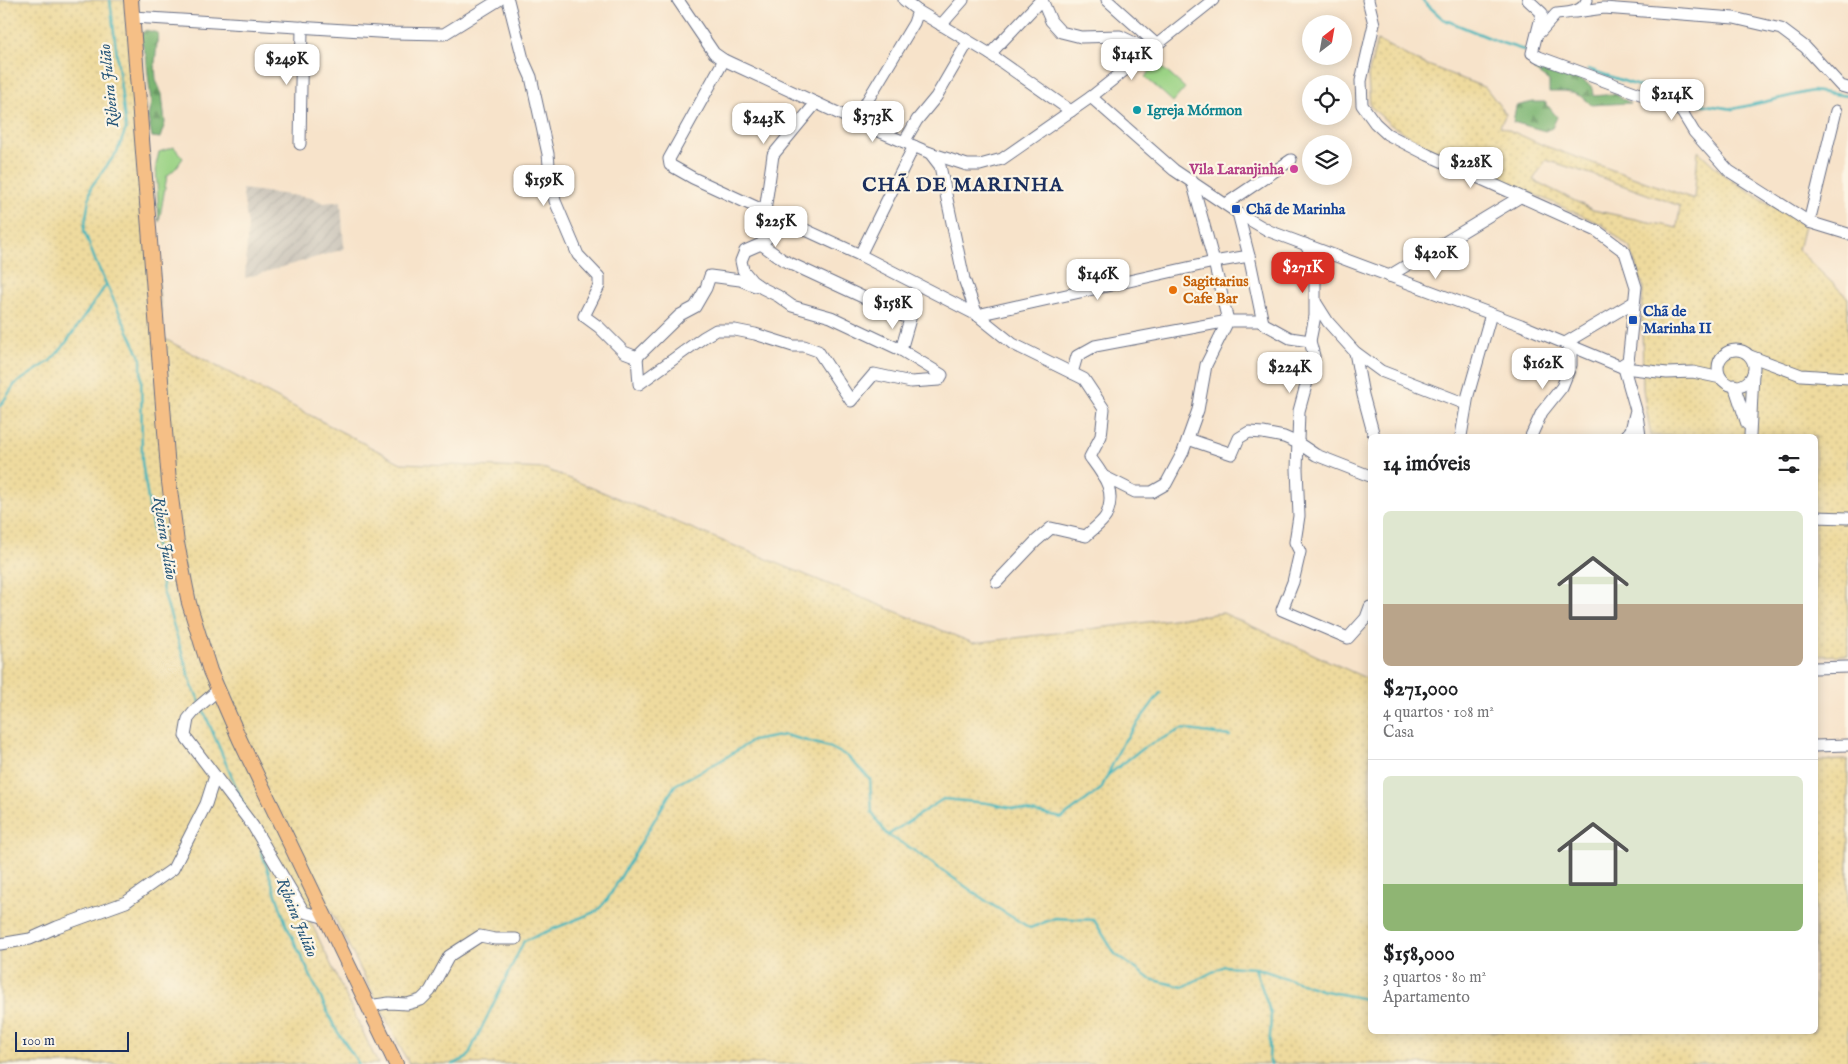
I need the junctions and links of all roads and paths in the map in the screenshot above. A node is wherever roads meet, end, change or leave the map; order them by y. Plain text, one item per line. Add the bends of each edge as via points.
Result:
1 (132, 0) edge
2 (498, 0) edge
3 (508, 0) edge
4 (678, 0) edge
5 (904, 0) edge
6 (963, 0) edge
7 (1042, 0) edge
8 (1107, 0) edge
9 (1213, 0) edge
10 (1368, 0) edge
11 (1528, 0) edge
12 (1587, 0) edge
13 (918, 11) junction
14 (1575, 12) junction
15 (133, 17) junction
16 (941, 25) junction
17 (302, 27) junction
18 (1536, 40) junction
19 (968, 42) junction
20 (1153, 47) junction
21 (990, 54) junction
22 (724, 60) junction
23 (1848, 88) edge
24 (1091, 97) junction
25 (816, 103) junction
26 (1836, 110) dead end
27 (1071, 111) junction
28 (855, 121) junction
29 (300, 144) dead end
30 (909, 144) junction
31 (930, 153) junction
32 (1291, 160) dead end
33 (1192, 181) junction
34 (1520, 197) junction
35 (1226, 204) junction
36 (765, 210) junction
37 (1238, 213) junction
38 (782, 218) junction
39 (1809, 222) junction
40 (1848, 234) edge
41 (761, 244) junction
42 (1304, 244) junction
43 (860, 255) junction
44 (1249, 256) junction
45 (1214, 262) junction
46 (1389, 276) junction
47 (964, 278) junction
48 (762, 288) junction
49 (947, 299) junction
50 (1634, 302) junction
51 (1316, 303) junction
52 (1491, 314) junction
53 (977, 315) junction
54 (1228, 321) junction
55 (1263, 324) junction
56 (1310, 341) junction
57 (1568, 344) junction
58 (901, 350) junction
59 (1355, 352) junction
60 (1630, 353) junction
61 (1750, 356) junction
62 (637, 357) junction
63 (1622, 367) junction
64 (1637, 370) junction
65 (1072, 373) junction
66 (1753, 373) junction
67 (1721, 378) junction
68 (1848, 378) edge
69 (1734, 385) junction
70 (1466, 404) junction
71 (1636, 410) junction
72 (1373, 434) edge
73 (1461, 434) edge
74 (1532, 434) edge
75 (1627, 434) edge
76 (1640, 434) edge
77 (1750, 434) edge
78 (1750, 434) edge
79 (1188, 439) junction
80 (1298, 443) junction
81 (1368, 475) edge
82 (1103, 476) junction
83 (1818, 517) edge
84 (1848, 518) edge
85 (997, 582) dead end
86 (1368, 612) edge
87 (1848, 667) edge
88 (1818, 668) edge
89 (218, 690) junction
90 (1818, 746) edge
91 (1848, 746) edge
92 (215, 776) junction
93 (326, 918) junction
94 (516, 939) dead end
95 (0, 944) edge
96 (368, 1006) junction
97 (396, 1064) edge

1 - 15 main road
2 - 17 street via 444,34
3 - 62 street via 523,59 531,77 555,201 578,255 599,277 599,286 584,316 600,327 624,352
4 - 22 street via 714,53
5 - 13 street
6 - 16 street
7 - 20 street via 1051,21 1061,32 1081,37 1120,36
7 - 21 street
8 - 20 street
9 - 20 street
10 - 34 street via 1374,24 1361,81 1362,106 1375,123 1386,134
11 - 18 street via 1542,13
12 - 14 street
13 - 16 street
13 - 28 street
14 - 18 street via 1556,14 1542,28
14 - 23 street via 1604,8 1734,18 1782,29 1805,47 1841,86
15 - 17 street
15 - 89 main road via 169,482 189,603
16 - 19 street
17 - 29 street
18 - 39 street via 1532,53 1539,57 1673,106 1682,112 1694,132 1730,171
19 - 21 street
19 - 30 street via 936,97 917,120
20 - 24 street
21 - 27 street
22 - 25 street
22 - 36 street via 671,156 670,165
24 - 27 street
24 - 33 street via 1174,170
25 - 28 street
25 - 36 street via 773,155
26 - 39 street
27 - 31 street via 1002,159 991,163 967,166
28 - 30 street
30 - 31 street
30 - 43 street
31 - 47 street via 940,166 944,180
32 - 35 street
33 - 35 street
33 - 45 street
34 - 46 street
34 - 50 street via 1597,231 1625,252 1636,287
35 - 37 street
36 - 38 street
37 - 42 street via 1269,231
37 - 44 street
38 - 41 street
38 - 43 street
39 - 40 street
41 - 48 street via 745,250 741,261 743,270
41 - 58 street via 783,260 910,318
42 - 46 street
42 - 51 street via 1315,261
43 - 49 street
44 - 45 street
44 - 55 street
45 - 53 street
45 - 54 street
46 - 52 street
47 - 49 street via 964,290 960,296
47 - 53 street
48 - 58 street via 792,306 832,317
48 - 62 street via 740,280 710,276 695,307 680,315
49 - 53 street
50 - 57 street
50 - 60 street
51 - 56 street
51 - 59 street
52 - 57 street
52 - 70 street
53 - 65 street via 1014,344
54 - 55 street via 1259,321
54 - 65 street via 1095,346 1077,356
54 - 79 street via 1206,365 1198,410
55 - 56 street via 1290,338
56 - 80 street via 1314,356 1299,411
57 - 63 street
57 - 74 street via 1571,365 1562,387 1542,412
58 - 62 street via 942,375 939,380 911,382 874,374 852,401 818,351 755,334 716,330 639,384
59 - 70 street via 1381,371
59 - 72 street
60 - 63 street
60 - 64 street
61 - 66 street
61 - 67 street via 1738,350 1725,353 1718,365
61 - 68 street via 1800,375
63 - 64 street
63 - 71 street
64 - 67 street via 1693,372
65 - 82 street via 1084,379 1104,409 1101,436 1090,457
66 - 69 street via 1746,382
66 - 77 street
67 - 69 street
69 - 78 street
70 - 73 street
71 - 75 street
71 - 76 street
79 - 80 street via 1232,454 1239,438 1248,432 1284,437
79 - 82 street via 1166,484 1152,492 1135,492
80 - 81 street via 1316,456
80 - 86 street via 1299,516 1295,542 1300,552 1282,610 1348,638
82 - 85 street via 1111,492 1106,517 1086,536 1051,528
83 - 84 street
87 - 88 street
89 - 92 street via 188,720 185,736
89 - 93 main road
90 - 91 street
92 - 93 street via 253,826 304,912
92 - 95 street via 206,804 174,869 126,902 30,939
93 - 96 main road
94 - 96 street via 480,936 449,956 430,991 421,1000
96 - 97 main road

